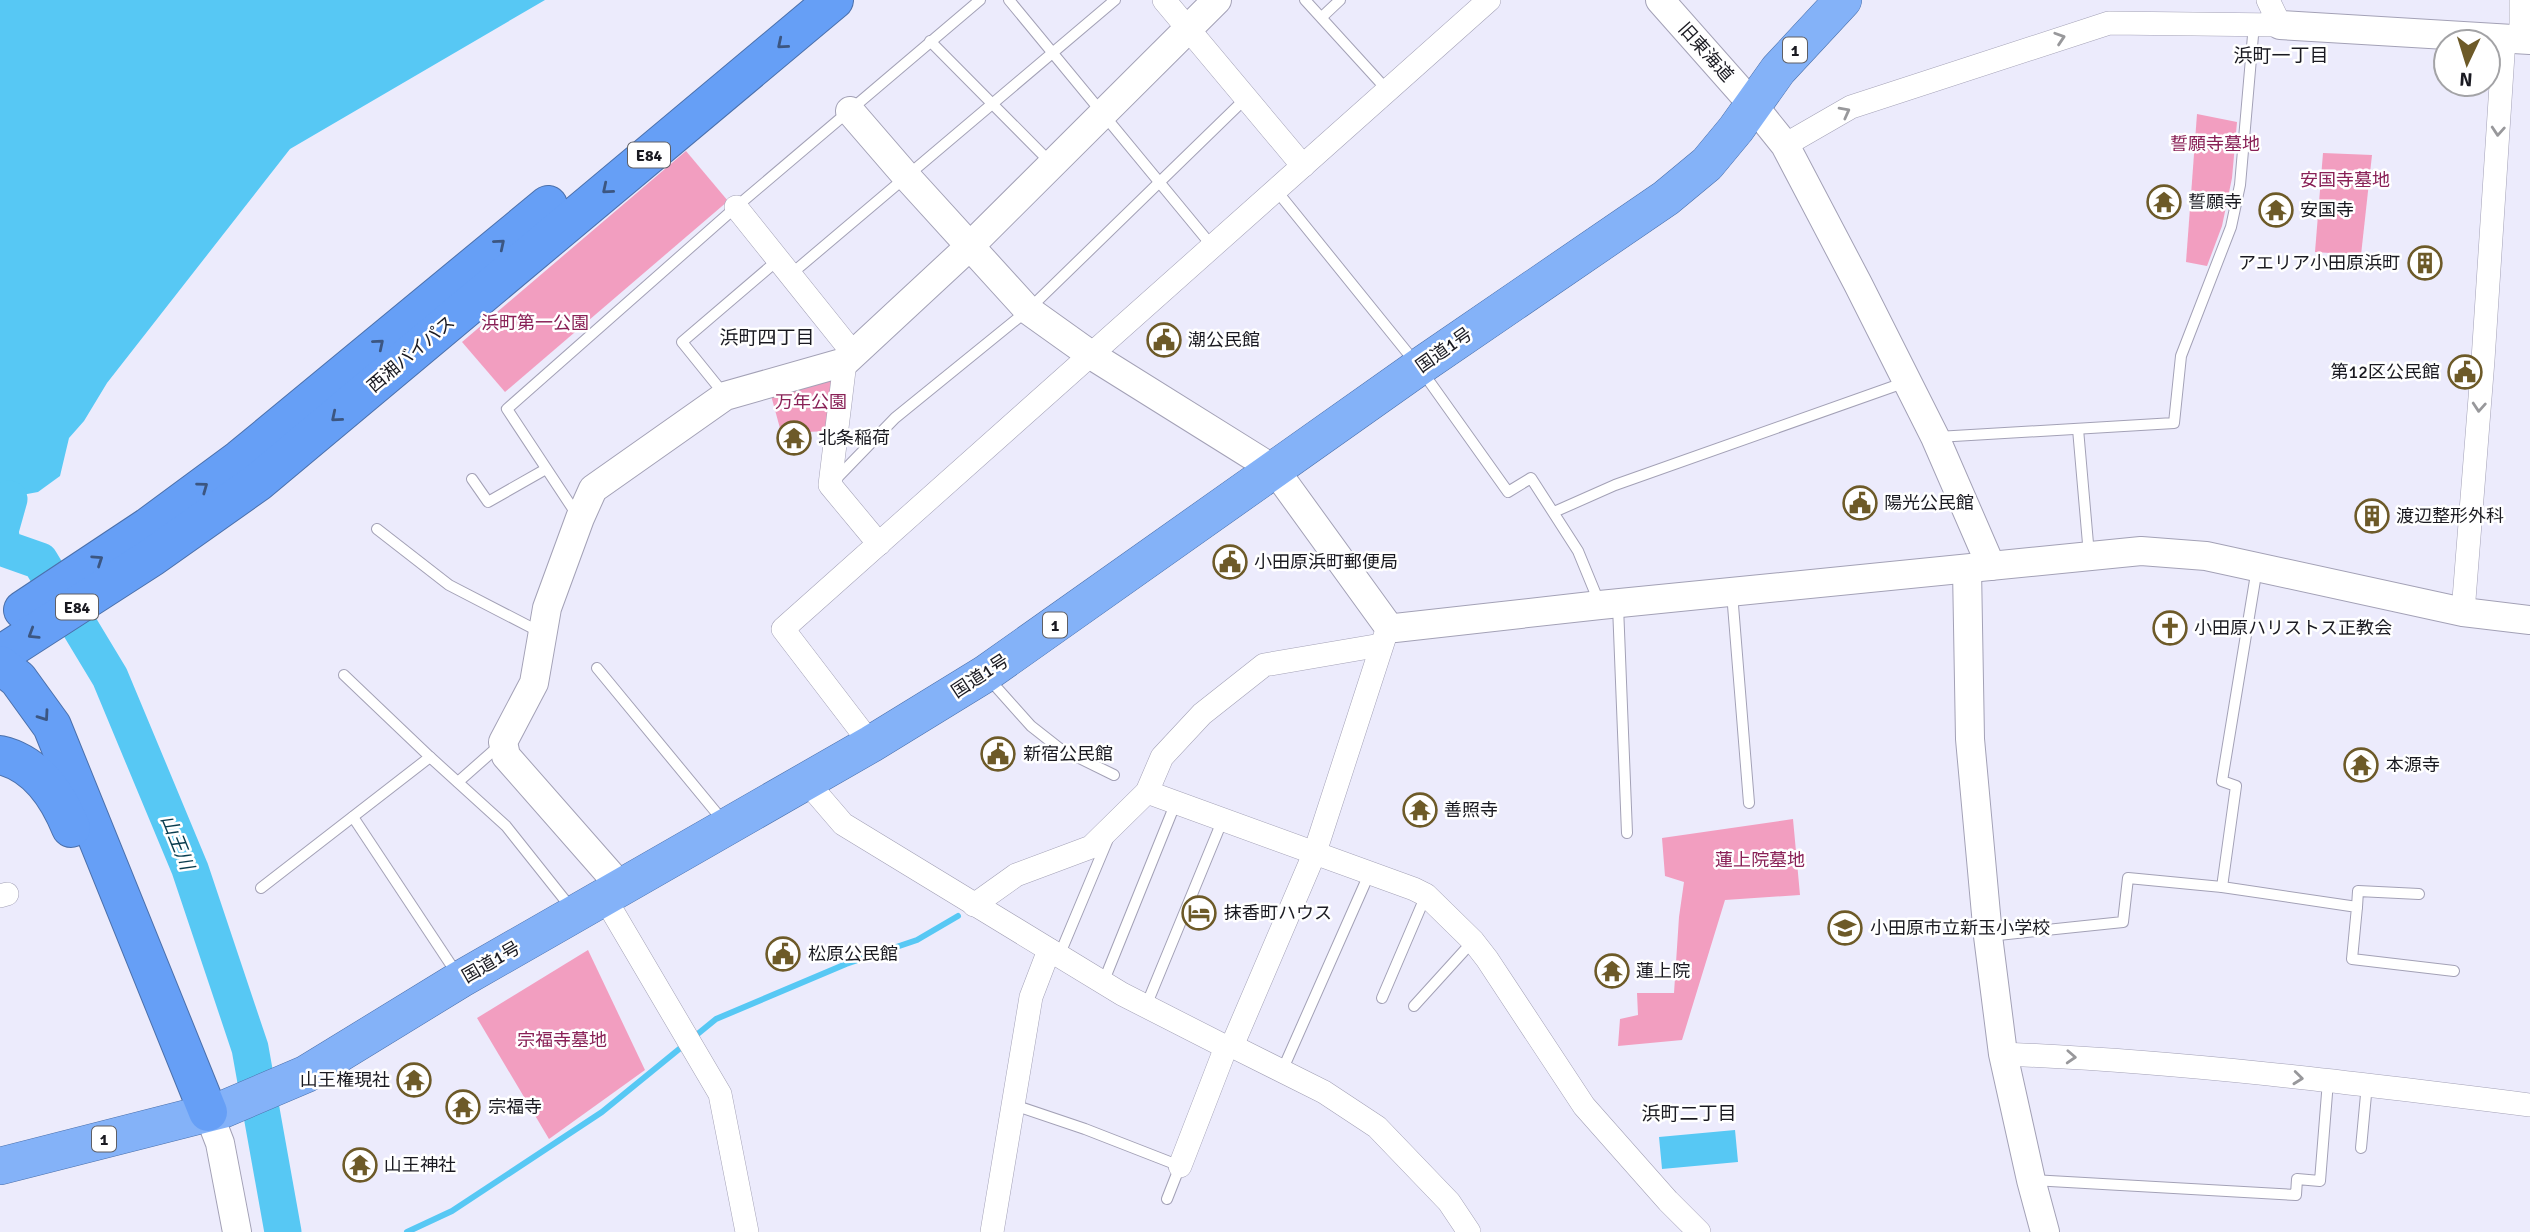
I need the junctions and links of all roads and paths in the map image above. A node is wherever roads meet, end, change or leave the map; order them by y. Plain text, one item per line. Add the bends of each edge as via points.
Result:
1 (794, 0) edge
2 (835, 0) edge
3 (980, 0) edge
4 (1009, 0) edge
5 (1115, 0) edge
6 (1164, 0) edge
7 (1217, 0) edge
8 (1305, 0) edge
9 (1340, 0) edge
10 (1489, 0) edge
11 (1660, 0) edge
12 (1843, 0) edge
13 (2267, 0) edge
14 (2521, 0) edge
15 (1322, 17) junction
16 (2267, 25) junction
17 (1187, 28) junction
18 (2518, 39) edge
19 (930, 41) junction
20 (1053, 53) junction
21 (1388, 91) junction
22 (1246, 98) junction
23 (1752, 104) junction
24 (993, 106) junction
25 (850, 111) junction
26 (1104, 115) junction
27 (1785, 145) junction
28 (1053, 165) junction
29 (1303, 166) junction
30 (907, 177) junction
31 (1159, 182) junction
32 (1276, 190) junction
33 (736, 207) junction
34 (970, 246) junction
35 (1212, 246) junction
36 (784, 268) junction
37 (1028, 310) junction
38 (1091, 355) junction
39 (849, 357) junction
40 (1419, 367) junction
41 (1906, 382) junction
42 (725, 396) junction
43 (2078, 429) junction
44 (1935, 437) junction
45 (546, 469) junction
46 (1275, 470) junction
47 (472, 480) dead end
48 (830, 485) junction
49 (1554, 512) junction
50 (580, 519) junction
51 (377, 529) dead end
52 (150, 542) junction
53 (879, 544) junction
54 (2089, 555) junction
55 (1979, 567) junction
56 (2257, 567) junction
57 (1732, 593) junction
58 (1609, 604) junction
59 (2463, 612) junction
60 (2530, 620) edge
61 (0, 624) edge
62 (542, 633) junction
63 (1385, 636) junction
64 (0, 654) edge
65 (0, 665) edge
66 (597, 668) dead end
67 (985, 674) junction
68 (344, 675) dead end
69 (503, 742) junction
70 (871, 744) junction
71 (0, 755) edge
72 (430, 757) junction
73 (1114, 775) dead end
74 (806, 781) junction
75 (458, 782) junction
76 (1147, 792) junction
77 (1177, 802) junction
78 (1749, 803) dead end
79 (353, 817) junction
80 (1223, 819) junction
81 (1114, 824) junction
82 (728, 827) junction
83 (1627, 833) dead end
84 (1315, 852) junction
85 (1370, 871) junction
86 (2222, 887) junction
87 (261, 888) dead end
88 (2419, 894) dead end
89 (1426, 895) junction
90 (601, 900) junction
91 (974, 905) junction
92 (2357, 907) junction
93 (1988, 936) junction
94 (1473, 941) junction
95 (1054, 953) junction
96 (2454, 971) dead end
97 (461, 979) junction
98 (1103, 983) junction
99 (1382, 998) dead end
100 (1146, 1006) junction
101 (1414, 1006) dead end
102 (1229, 1046) junction
103 (2003, 1054) junction
104 (1282, 1072) junction
105 (2328, 1081) junction
106 (2367, 1084) junction
107 (1014, 1105) junction
108 (2530, 1105) edge
109 (216, 1111) junction
110 (2361, 1148) dead end
111 (0, 1166) edge
112 (1180, 1166) junction
113 (2031, 1180) junction
114 (1167, 1199) dead end
115 (237, 1232) edge
116 (747, 1232) edge
117 (992, 1232) edge
118 (1469, 1232) edge
119 (1699, 1232) edge
120 (2045, 1232) edge

52 -> 1 highway, 西湘バイパス / E84 via 240,459
2 -> 52 highway, 西湘バイパス / E84 via 258,482
3 - 19 lane
4 - 20 lane
5 - 20 lane
6 - 17 street
7 - 17 street
8 - 15 lane
9 - 15 lane
10 - 21 street
11 - 23 street, 旧東海道
12 - 23 highway, 国道1号 / 1
13 - 16 street
14 - 18 street
15 - 21 lane
16 - 18 street
27 -> 16 street via 1851,107 2098,26
16 - 43 lane via 2231,227 2181,356 2174,423
17 - 22 street
17 - 26 street
18 -> 59 street via 2483,360
19 - 24 lane
19 - 25 lane
20 - 24 lane
20 - 26 lane
21 - 29 street
22 - 29 street
22 - 31 lane
23 - 27 street, 旧東海道
23 - 40 highway, 国道1号 / 1 via 1707,164 1666,198
24 - 28 lane
24 - 30 lane
25 - 30 street
25 - 33 lane
26 - 28 street
26 - 31 lane
27 - 41 street, 旧東海道
28 - 34 street
29 - 32 street
30 - 34 street
30 - 36 lane
31 - 35 lane
31 - 37 lane
32 - 35 street
32 - 40 lane
33 - 36 street
33 - 45 lane via 507,409
34 - 37 street
34 - 39 street
35 - 38 street
36 - 39 street
36 - 42 lane via 681,342
37 - 38 street
37 - 48 lane via 895,418
38 - 46 street
38 - 53 street
39 - 42 street
39 - 48 street
40 - 46 highway, 国道1号 / 1
40 - 49 lane via 1508,492 1531,478
41 - 44 street, 旧東海道
41 - 49 lane via 1615,485
42 - 50 street via 593,489
43 - 44 lane
43 - 54 lane
44 - 55 street, 旧東海道
45 - 47 lane via 488,502
45 - 50 lane
46 - 63 street
46 - 67 highway, 国道1号 / 1
48 - 53 street
49 - 58 lane
50 - 62 street
51 - 62 lane via 449,585
61 -> 52 highway, 西湘バイパス / E84
52 -> 64 highway, 西湘バイパス / E84
53 - 70 street via 783,629
54 - 55 street
54 - 56 street via 2171,552
55 - 57 street
55 - 93 street via 1970,739
56 - 59 street
56 - 86 lane via 2222,781 2236,786
57 - 58 street
57 - 78 lane
58 - 63 street via 1395,628
58 - 83 lane
59 - 60 street
62 - 69 street via 534,683
63 - 76 street via 1264,665 1202,714 1162,757
63 - 84 street
65 -> 109 highway via 18,679 52,726
66 - 82 lane
67 - 70 highway, 国道1号 / 1
67 - 73 lane via 1031,726 1059,748
68 - 72 lane
69 - 75 lane
69 - 90 street via 506,756
70 - 74 highway, 国道1号 / 1
71 - 109 highway via 41,778 62,806 179,1087 189,1102
72 - 75 lane
72 - 79 lane
74 - 82 highway, 国道1号 / 1
74 - 91 street via 843,824
75 - 90 lane
76 - 77 street
76 - 81 street
77 - 80 street
77 - 98 lane
79 - 87 lane
79 - 97 lane
80 - 84 street
80 - 100 lane
81 - 91 street via 1091,847 1016,875
81 - 95 lane
82 - 90 highway, 国道1号 / 1
84 - 85 street
84 - 102 street
85 - 89 street
85 - 104 lane
86 - 92 lane
86 - 93 lane via 2128,878 2123,922
88 - 92 lane via 2358,891
89 - 94 street
89 - 99 lane
90 - 97 highway, 国道1号 / 1
90 - 116 street via 720,1094
91 - 95 street
92 - 96 lane via 2352,959
93 - 103 street
94 - 101 lane
94 - 119 street via 1584,1106
95 - 98 street
95 - 107 street via 1031,997
97 - 109 highway, 国道1号 / 1 via 306,1074
98 - 100 street
100 - 102 street
102 - 104 street
102 - 112 street
103 -> 105 street
103 - 113 street
104 - 118 street via 1324,1092 1377,1127 1449,1202
105 - 106 street
105 - 113 lane via 2320,1181 2297,1179 2296,1195
106 - 108 street
106 - 110 lane
107 - 112 lane
107 - 117 street
109 - 111 highway, 国道1号 / 1
109 - 115 street
112 - 114 lane
113 - 120 street

